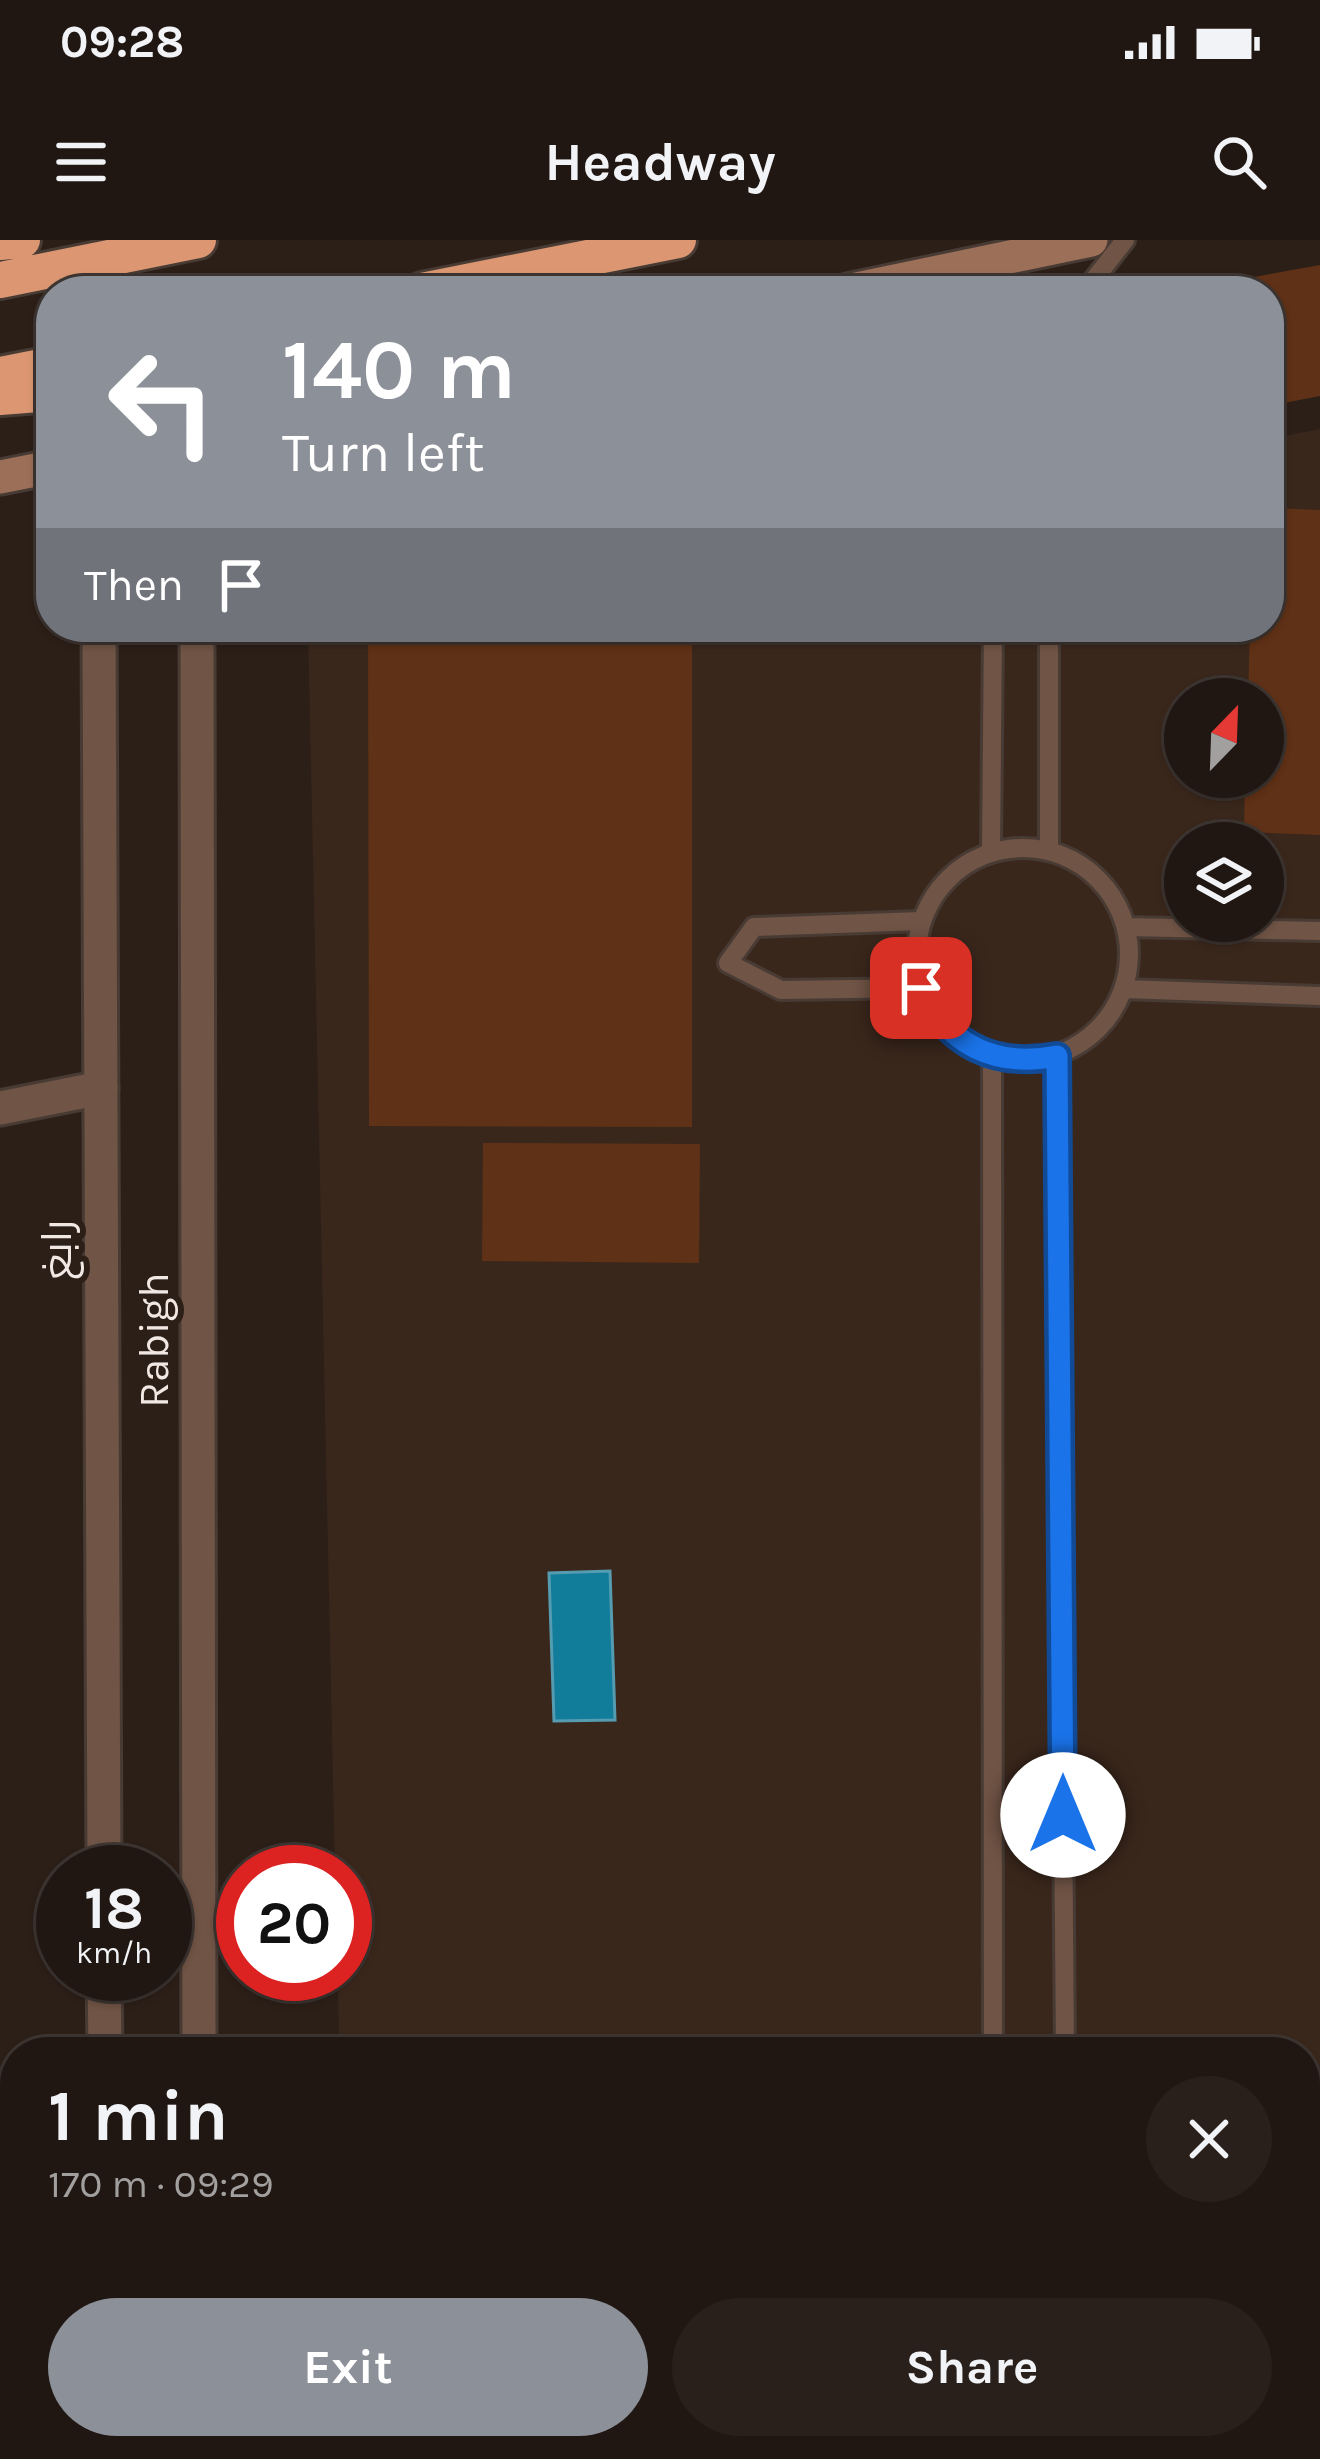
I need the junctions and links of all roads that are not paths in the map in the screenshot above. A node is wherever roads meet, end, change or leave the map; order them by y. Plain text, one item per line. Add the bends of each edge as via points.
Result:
1 (22, 240) edge
2 (198, 240) edge
3 (678, 240) edge
4 (1090, 240) edge
5 (1125, 240) edge
6 (0, 242) edge
7 (497, 276) edge
8 (926, 276) edge
9 (1096, 276) edge
10 (0, 280) edge
11 (36, 368) edge
12 (0, 375) edge
13 (36, 394) edge
14 (0, 397) edge
15 (36, 470) edge
16 (0, 477) edge
17 (99, 642) edge
18 (197, 642) edge
19 (993, 642) edge
20 (1049, 642) edge
21 (1048, 850) junction
22 (991, 852) junction
23 (920, 921) junction
24 (1126, 927) junction
25 (1320, 932) edge
26 (921, 988) junction
27 (1125, 989) junction
28 (1320, 996) edge
29 (1057, 1056) junction
30 (992, 1057) junction
31 (101, 1088) junction
32 (0, 1108) edge
33 (104, 1845) edge
34 (104, 2001) edge
35 (104, 2037) edge
36 (199, 2037) edge
37 (992, 2037) edge
38 (1065, 2037) edge

1 - 6 highway
2 - 10 highway
3 - 7 highway
4 - 8 main road
5 - 9 lane
11 - 12 highway
13 - 14 highway
15 - 16 main road
17 - 31 street, رابغ
18 - 36 street, Rabigh
19 - 22 lane
20 - 21 lane
21 - 22 lane
21 - 24 lane via 1106,886
22 - 23 lane via 937,890
23 - 26 lane
23 - 26 lane via 754,927 728,963 781,989
24 - 25 lane
24 - 27 lane
26 - 30 lane via 958,1040
27 - 28 lane
27 - 29 lane via 1090,1038
29 - 30 lane
29 - 38 lane
30 - 37 lane
31 - 32 street
31 - 33 street, رابغ
34 - 35 street

